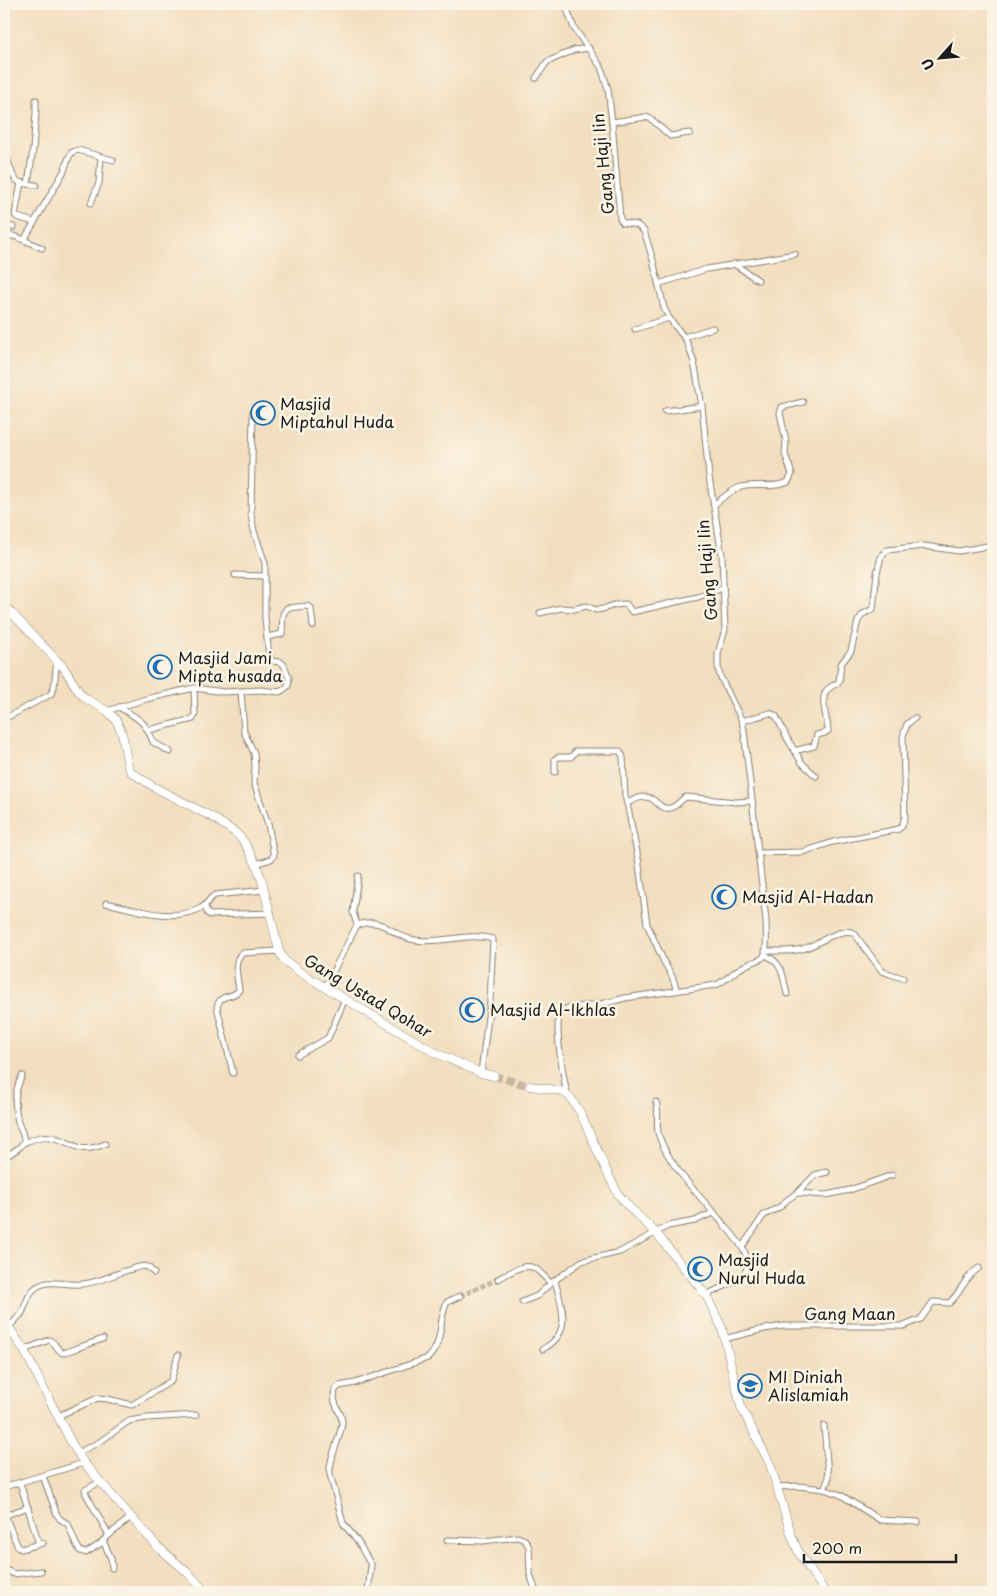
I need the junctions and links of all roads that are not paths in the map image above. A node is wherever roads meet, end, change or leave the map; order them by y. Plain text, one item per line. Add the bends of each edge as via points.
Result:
1 (565, 4) edge
2 (589, 48) junction
3 (536, 78) dead end
4 (36, 100) dead end
5 (612, 122) junction
6 (690, 133) dead end
7 (4, 155) edge
8 (101, 157) junction
9 (113, 160) dead end
10 (21, 183) junction
11 (28, 184) junction
12 (36, 185) dead end
13 (91, 203) dead end
14 (34, 222) junction
15 (4, 226) edge
16 (13, 227) dead end
17 (4, 234) edge
18 (24, 240) junction
19 (42, 248) dead end
20 (795, 254) dead end
21 (734, 264) junction
22 (758, 280) dead end
23 (658, 284) junction
24 (669, 318) junction
25 (635, 328) dead end
26 (712, 328) dead end
27 (684, 337) junction
28 (804, 402) dead end
29 (702, 406) junction
30 (253, 411) dead end
31 (665, 411) dead end
32 (714, 505) junction
33 (993, 545) edge
34 (235, 575) dead end
35 (265, 576) junction
36 (723, 588) junction
37 (4, 605) edge
38 (540, 612) dead end
39 (314, 626) dead end
40 (267, 638) junction
41 (57, 660) junction
42 (194, 688) junction
43 (241, 691) junction
44 (119, 707) junction
45 (107, 712) junction
46 (915, 718) dead end
47 (4, 719) edge
48 (742, 720) junction
49 (149, 730) junction
50 (794, 751) junction
51 (170, 752) dead end
52 (555, 772) dead end
53 (816, 776) dead end
54 (627, 802) junction
55 (751, 802) junction
56 (758, 853) junction
57 (256, 864) junction
58 (358, 876) dead end
59 (265, 890) junction
60 (106, 903) dead end
61 (206, 906) junction
62 (271, 913) junction
63 (357, 926) junction
64 (278, 951) junction
65 (765, 953) junction
66 (903, 978) dead end
67 (325, 987) junction
68 (677, 991) junction
69 (787, 994) dead end
70 (345, 999) junction
71 (298, 1055) dead end
72 (234, 1073) dead end
73 (481, 1073) junction
74 (22, 1076) dead end
75 (494, 1076) tunnel mouth
76 (530, 1086) tunnel mouth
77 (567, 1094) junction
78 (656, 1102) dead end
79 (23, 1144) junction
80 (105, 1144) dead end
81 (4, 1158) edge
82 (827, 1172) dead end
83 (892, 1175) dead end
84 (797, 1193) junction
85 (714, 1212) junction
86 (656, 1233) junction
87 (742, 1247) junction
88 (978, 1268) dead end
89 (154, 1272) dead end
90 (498, 1279) tunnel mouth
91 (553, 1282) junction
92 (706, 1295) junction
93 (460, 1296) tunnel mouth
94 (522, 1302) dead end
95 (4, 1320) edge
96 (9, 1327) junction
97 (103, 1339) dead end
98 (724, 1339) junction
99 (543, 1348) dead end
100 (24, 1350) junction
101 (178, 1355) dead end
102 (196, 1415) dead end
103 (58, 1416) junction
104 (824, 1426) dead end
105 (82, 1451) junction
106 (84, 1463) junction
107 (43, 1476) junction
108 (100, 1482) junction
109 (20, 1483) junction
110 (4, 1487) edge
111 (778, 1487) junction
112 (824, 1489) junction
113 (28, 1507) junction
114 (130, 1517) junction
115 (918, 1522) dead end
116 (109, 1535) junction
117 (447, 1540) dead end
118 (103, 1541) junction
119 (112, 1568) dead end
120 (4, 1569) edge
121 (41, 1571) dead end
122 (206, 1592) edge
123 (368, 1592) edge
124 (536, 1592) edge
125 (825, 1592) edge

1 - 2 street, Gang Haji Iin via 574,28
2 - 3 street via 574,50 547,62
2 - 5 street, Gang Haji Iin via 604,74
4 - 11 street
5 - 6 street via 646,117 670,136
5 - 23 street, Gang Haji Iin via 619,216 624,223 637,225 644,231
7 - 10 street via 16,181
8 - 9 street
8 - 13 street via 99,183
8 - 14 street via 78,150 70,153 64,171
10 - 11 street
10 - 14 street via 15,216
11 - 12 street
14 - 18 street
15 - 16 street
17 - 18 street
18 - 19 street
20 - 21 street
21 - 22 street
21 - 23 street
23 - 24 street, Gang Haji Iin
24 - 25 street
24 - 27 street, Gang Haji Iin
26 - 27 street
27 - 29 street, Gang Haji Iin via 694,362
28 - 32 street via 782,407 780,413 786,457 792,474 788,482 778,486 737,488
29 - 31 street
29 - 32 street, Gang Haji Iin
30 - 35 street via 251,514
32 - 36 street, Gang Haji Iin via 722,555
33 - 50 street via 959,551 924,546 884,552 877,573 873,609 858,621 851,651 841,664 840,680 825,695 828,731 817,735 814,746
34 - 35 street
35 - 40 street
36 - 38 street via 632,612 626,604 603,610 586,606
36 - 48 street, Gang Haji Iin via 725,630 718,653 718,667
37 - 41 street
39 - 40 street via 311,608 287,608 283,614 282,634
40 - 43 street via 270,658 284,665 288,686 278,692
41 - 45 street via 79,692
41 - 47 street via 51,694
42 - 43 street
42 - 44 street
42 - 49 street via 193,719
43 - 57 street via 244,732 254,753 254,783 274,854 271,859
44 - 45 street
44 - 49 street
45 - 57 street via 119,726 131,772 231,829 244,842
46 - 56 street via 907,724 903,736 905,817 899,829 833,842 803,852
48 - 50 street via 774,714
48 - 55 street, Gang Haji Iin
49 - 51 street via 153,742
50 - 53 street
52 - 54 street via 555,759 571,757 576,751 620,751
54 - 55 street via 648,797 668,808 678,805 686,797
54 - 68 street via 647,924
55 - 56 street, Gang Haji Iin
56 - 65 street, Gang Haji Iin via 766,920
57 - 59 street
58 - 63 street via 353,912
59 - 61 street via 215,895
59 - 62 street
60 - 61 street via 169,914
61 - 62 street via 210,915
62 - 64 street
63 - 67 street
63 - 73 street via 367,922 381,923 414,940 436,941 470,936 493,939 490,1001
64 - 67 street, Gang Ustad Qohar via 292,967
64 - 72 street via 242,953 237,959 239,990 218,1004
65 - 66 street via 801,950 840,932 850,931 882,971
65 - 68 street via 763,958 744,966 716,985
65 - 69 street via 778,963
67 - 70 street, Gang Ustad Qohar
68 - 77 street via 560,1011 558,1030
70 - 71 street via 328,1038
70 - 73 street, Gang Ustad Qohar via 436,1053
73 - 75 street, Gang Ustad Qohar
74 - 79 street via 15,1096
76 - 77 street
77 - 86 street via 580,1112 618,1194
78 - 85 street via 659,1110 657,1129 663,1145 685,1179
79 - 80 street via 48,1136 83,1149
79 - 81 street
82 - 84 street via 815,1175
83 - 84 street via 826,1195
84 - 87 street via 764,1215
85 - 86 street
85 - 87 street
86 - 91 street via 620,1252 587,1259
86 - 92 street
87 - 92 street via 748,1262 743,1275
88 - 98 street, Gang Maan via 949,1303 933,1302 921,1319 904,1326 784,1326
89 - 96 street via 145,1266 88,1284 46,1283 31,1292 21,1314
90 - 91 street via 518,1268 531,1267
91 - 94 street via 537,1296
91 - 99 street via 562,1305 563,1325 554,1341
92 - 98 street
93 - 123 street via 447,1302 438,1344 428,1358 335,1390 333,1398 342,1426 330,1474 343,1523 371,1565
95 - 96 street
96 - 100 street
97 - 100 street via 63,1353 48,1340
98 - 111 street via 741,1407 768,1459
100 - 103 street
101 - 103 street via 171,1381 132,1405 98,1398
102 - 105 street via 129,1421 101,1442
103 - 105 street
104 - 112 street via 828,1474
105 - 106 street
106 - 107 street
106 - 108 street
107 - 109 street
107 - 118 street via 57,1515 68,1524 80,1551 86,1553
108 - 114 street
108 - 116 street via 85,1490
109 - 110 street
109 - 113 street
111 - 112 street
111 - 125 street via 799,1553
112 - 115 street via 841,1495 880,1520
113 - 113 street via 41,1543 23,1549 18,1547 6,1516
114 - 116 street
114 - 122 street
116 - 118 street
117 - 124 street via 483,1541 518,1537 525,1540
118 - 119 street
120 - 121 street via 14,1574

